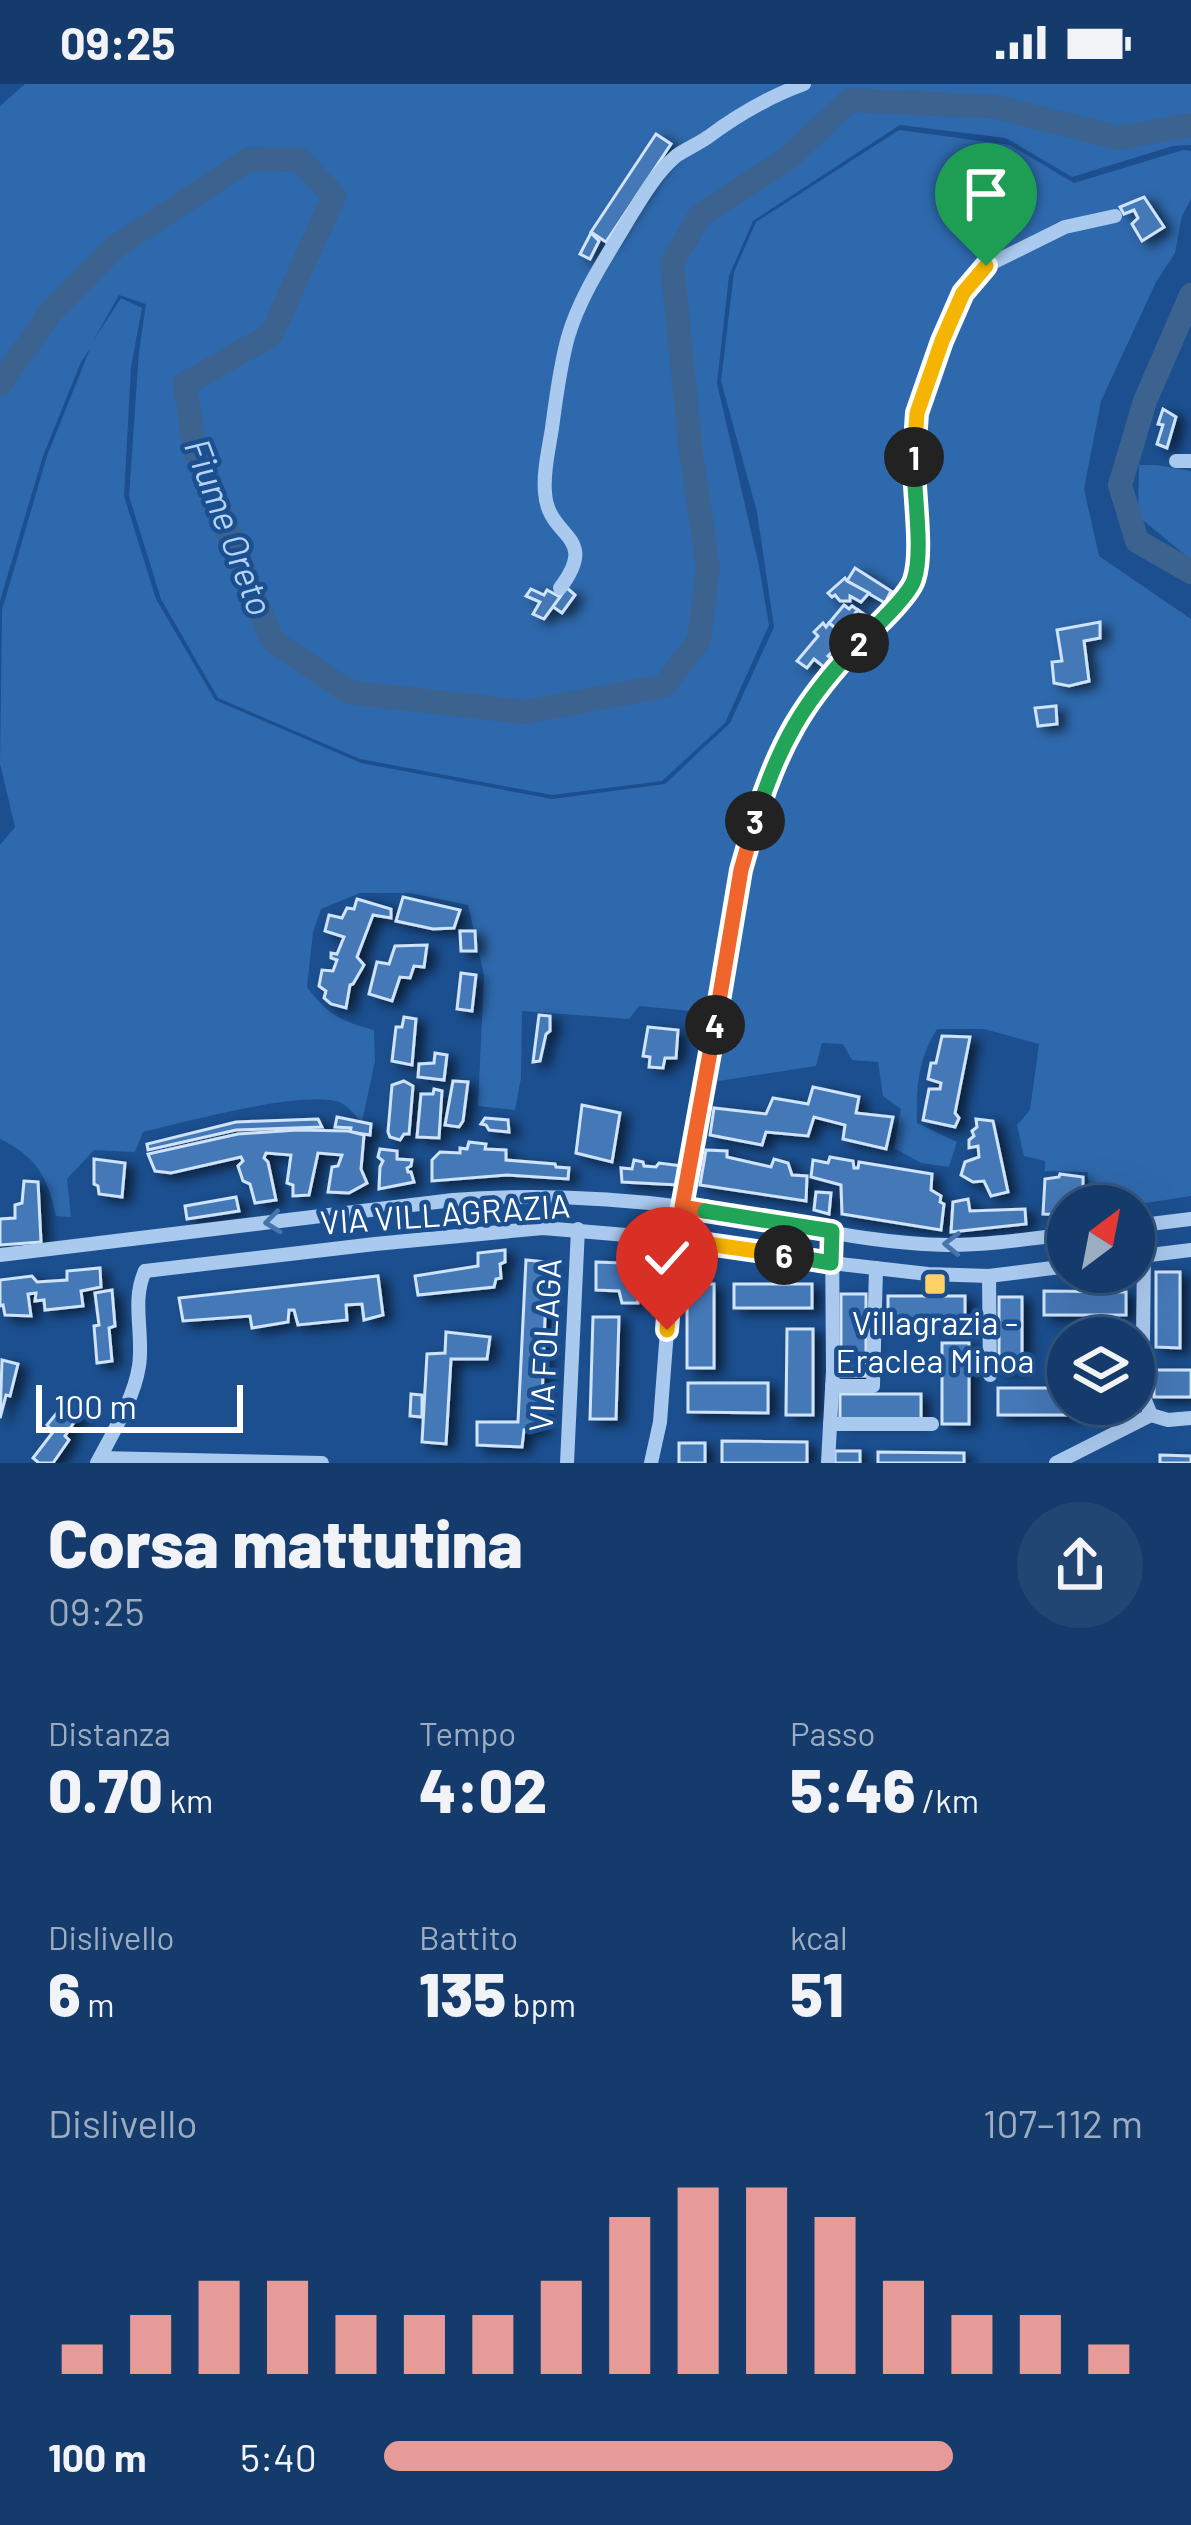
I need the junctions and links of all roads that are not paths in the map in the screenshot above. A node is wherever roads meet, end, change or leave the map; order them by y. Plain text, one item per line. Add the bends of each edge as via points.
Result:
1 (804, 84) edge
2 (1115, 216) dead end
3 (560, 588) dead end
4 (682, 1207) junction
5 (1191, 1219) edge
6 (1155, 1223) edge
7 (578, 1229) junction
8 (832, 1231) junction
9 (1047, 1237) edge
10 (674, 1239) junction
11 (134, 1240) junction
12 (1191, 1250) edge
13 (1155, 1254) edge
14 (0, 1256) edge
15 (831, 1263) junction
16 (876, 1268) junction
17 (1047, 1269) edge
18 (145, 1271) junction
19 (989, 1276) junction
20 (990, 1375) dead end
21 (832, 1386) junction
22 (1155, 1416) edge
23 (1191, 1418) edge
24 (830, 1424) junction
25 (932, 1424) dead end
26 (1131, 1425) edge
27 (98, 1461) edge
28 (322, 1463) edge
29 (567, 1463) edge
30 (651, 1463) edge
31 (828, 1463) edge
32 (1056, 1463) edge

1 - 3 street via 733,117 677,156 648,186 584,297 568,337 544,492 550,516 576,550
2 - 4 street via 1066,227 986,266 949,325 917,413 914,582 797,717 767,780 741,870
4 - 8 street, VIA VILLAGRAZIA
4 -> 11 street, VIA VILLAGRAZIA via 523,1195
5 - 6 street
7 - 10 street, VIA VILLAGRAZIA
7 - 18 street, VIA VILLAGRAZIA
7 - 29 street, VIA FOLAGA
9 -> 8 street, VIA VILLAGRAZIA via 944,1245
8 - 15 street
10 - 15 street, VIA VILLAGRAZIA
10 - 30 street
11 - 14 street, VIA VILLAGRAZIA
11 - 18 street
12 - 13 street
15 - 16 street, VIA VILLAGRAZIA
15 - 21 street
16 - 19 street, VIA VILLAGRAZIA
16 - 21 street via 873,1386
17 - 19 street, VIA VILLAGRAZIA
18 - 27 street via 136,1383
19 - 20 street
21 - 24 street
22 - 23 street
24 - 25 street
24 - 31 street
26 - 32 street
27 - 28 street

